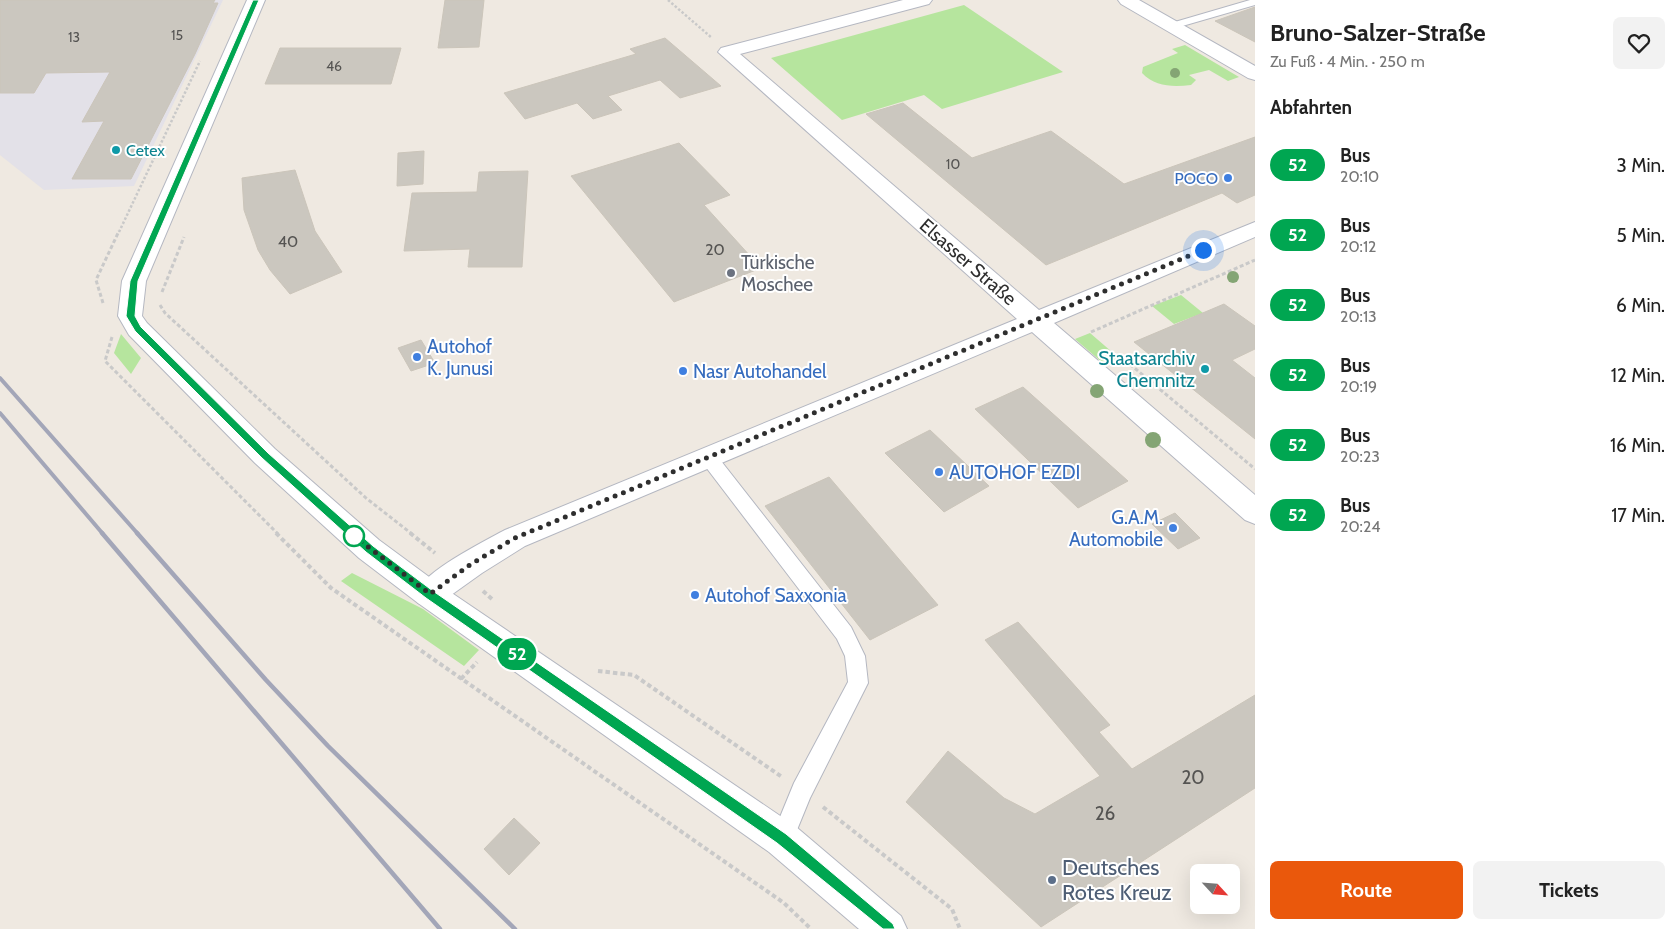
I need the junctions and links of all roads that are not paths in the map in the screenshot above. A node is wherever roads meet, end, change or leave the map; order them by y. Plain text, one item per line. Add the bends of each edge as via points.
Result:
1 (256, 0) edge
2 (923, 0) edge
3 (1127, 0) edge
4 (1255, 2) edge
5 (1172, 26) junction
6 (1255, 74) edge
7 (1255, 229) edge
8 (1035, 320) junction
9 (708, 457) junction
10 (1255, 512) edge
11 (430, 594) junction
12 (782, 838) junction
13 (888, 929) edge

1 - 11 street via 134,281 130,316 148,340 265,456 369,549
2 - 8 street, Elsasser Straße via 727,52
3 - 5 street
4 - 5 lane
5 - 6 street
7 - 8 street
8 - 9 street
8 - 10 street, Elsasser Straße
9 - 11 street via 515,538
9 - 12 lane via 844,633 858,665 858,683 802,791
11 - 12 street
12 - 13 street

